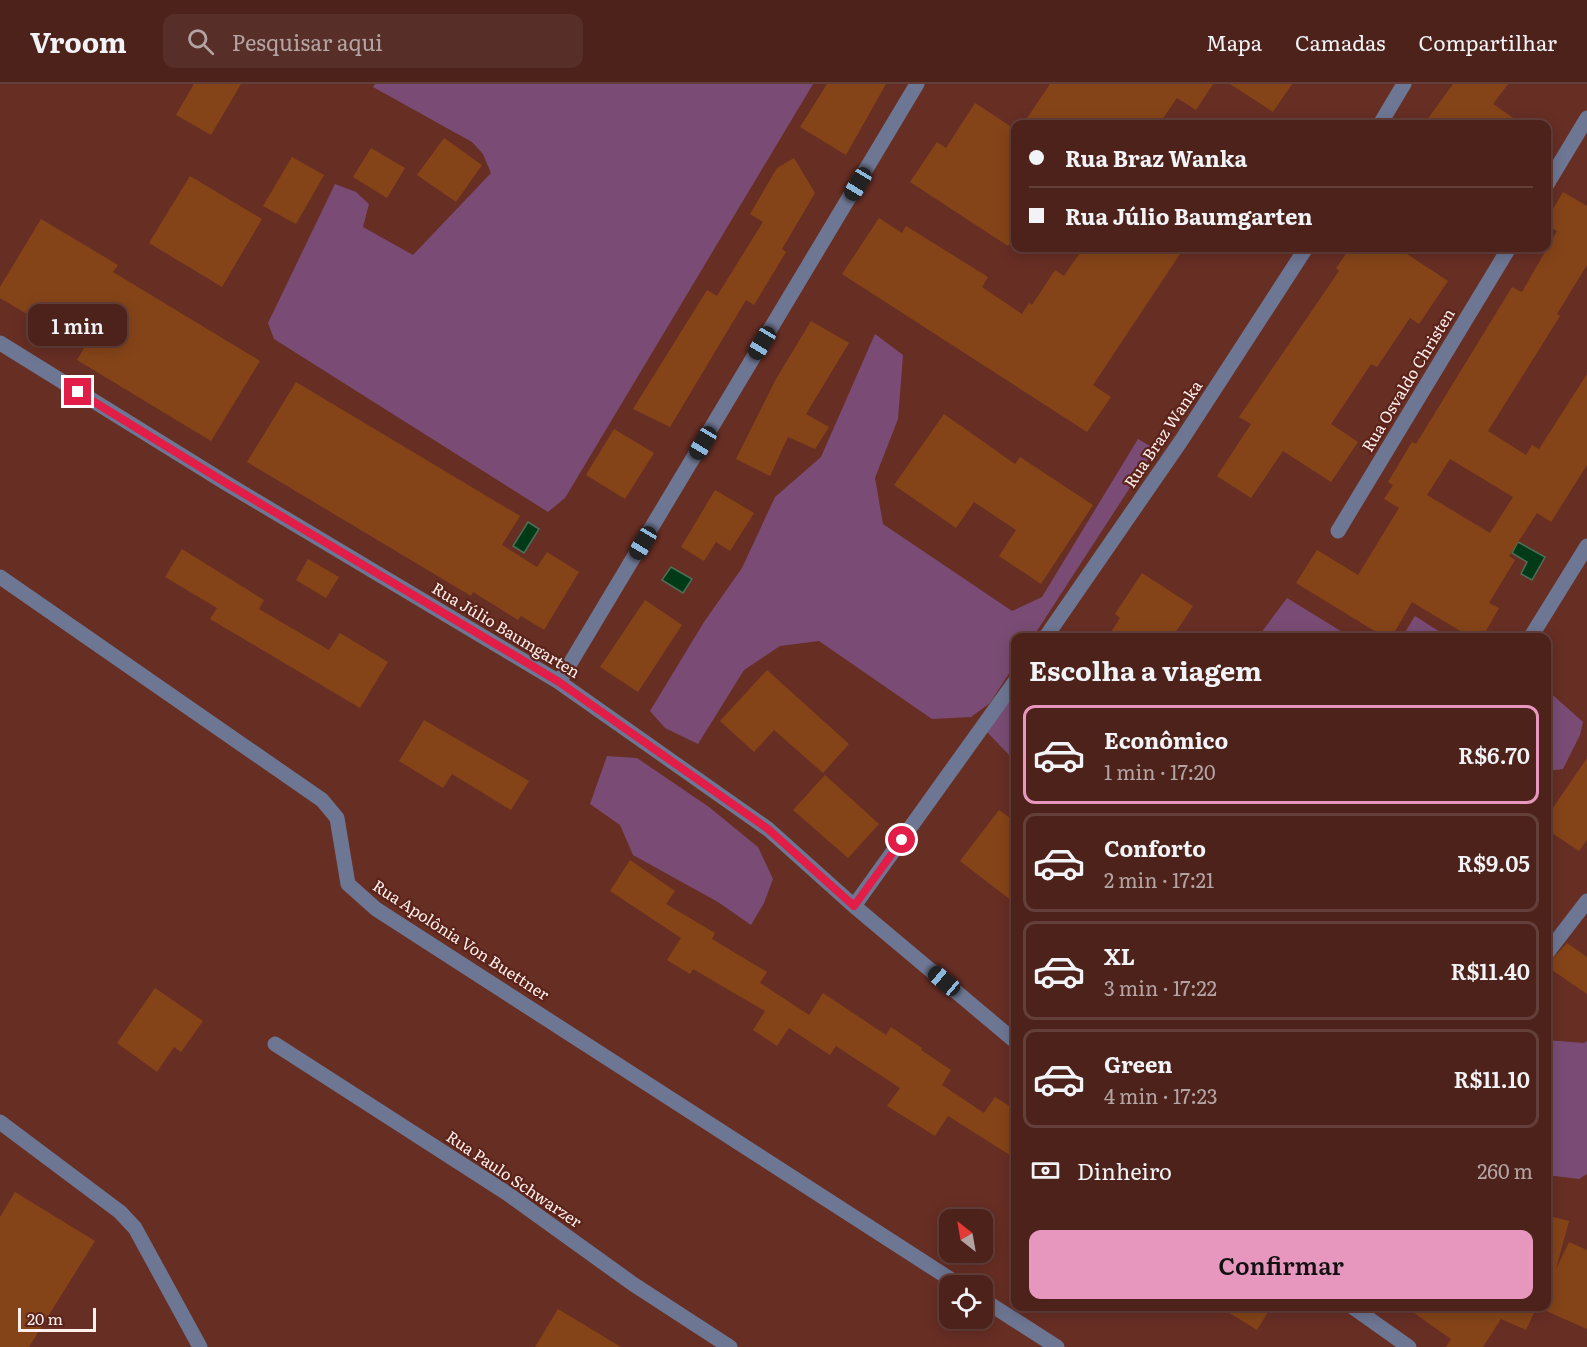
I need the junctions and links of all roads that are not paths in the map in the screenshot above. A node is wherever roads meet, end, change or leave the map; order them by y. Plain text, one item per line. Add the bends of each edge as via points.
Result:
1 (918, 84) edge
2 (1404, 84) edge
3 (1587, 118) edge
4 (1382, 120) edge
5 (1551, 178) edge
6 (1303, 252) edge
7 (1507, 252) edge
8 (0, 343) edge
9 (1338, 531) dead end
10 (1587, 546) edge
11 (0, 577) edge
12 (1048, 633) edge
13 (1533, 633) edge
14 (559, 682) junction
15 (1011, 687) edge
16 (1587, 901) edge
17 (854, 906) junction
18 (1551, 948) edge
19 (1011, 1038) edge
20 (275, 1044) dead end
21 (0, 1122) edge
22 (945, 1275) edge
23 (993, 1306) edge
24 (1358, 1311) edge
25 (200, 1347) edge
26 (730, 1347) edge
27 (1057, 1347) edge
28 (1409, 1347) edge

1 - 14 street
2 - 4 street
3 - 5 street
6 - 12 street, Rua Braz Wanka via 1181,441
7 - 9 street, Rua Osvaldo Christen
8 - 14 street, Rua Júlio Baumgarten
10 - 13 street
11 - 22 street, Rua Apolônia Von Buettner via 322,800 337,818 348,884 376,909
14 - 17 street, Rua Júlio Baumgarten via 768,829
15 - 17 street
16 - 18 street
17 - 19 street, Rua Júlio Baumgarten
20 - 26 street, Rua Paulo Schwarzer via 508,1194 633,1284
21 - 25 street via 120,1212 135,1228
23 - 27 street
24 - 28 street

